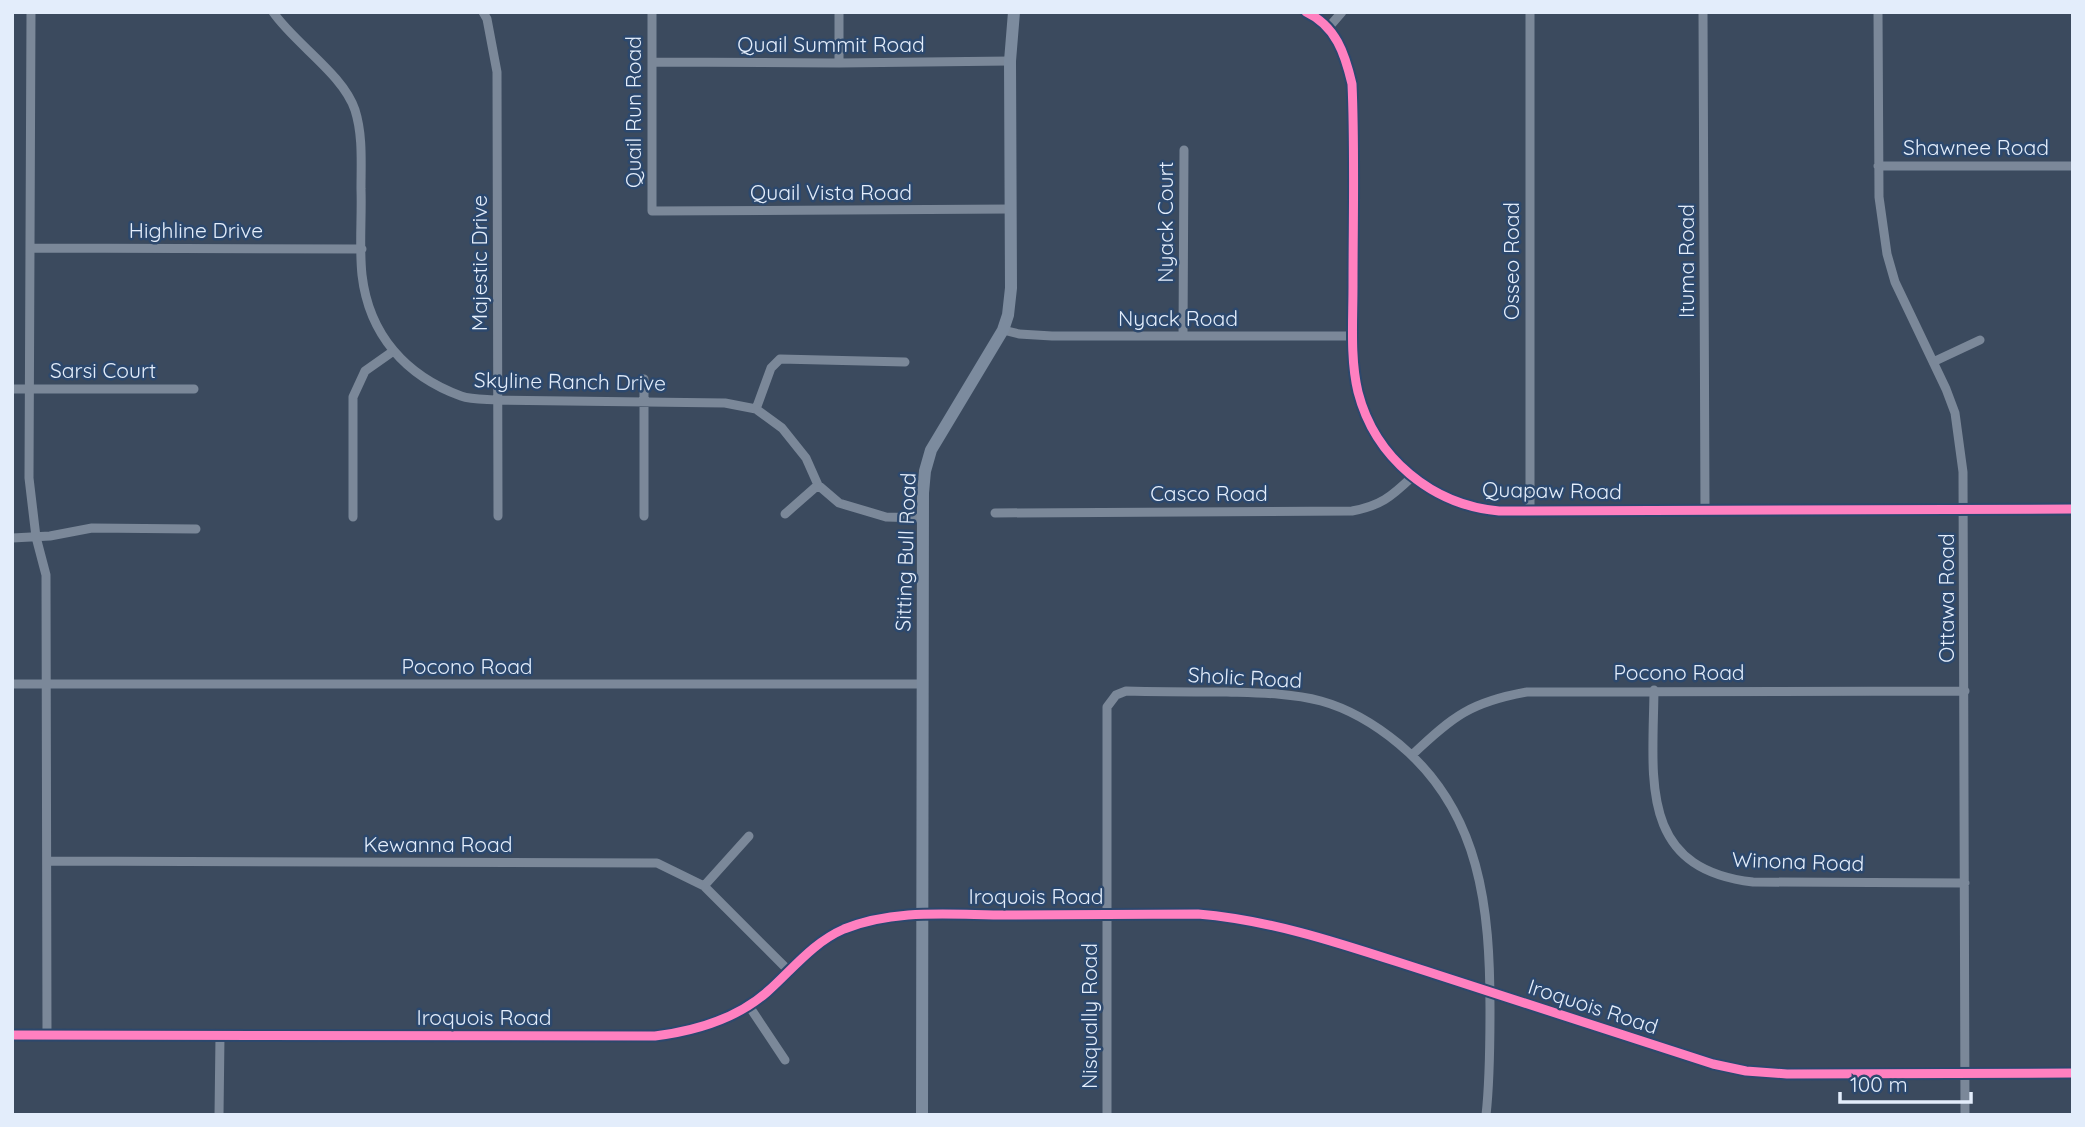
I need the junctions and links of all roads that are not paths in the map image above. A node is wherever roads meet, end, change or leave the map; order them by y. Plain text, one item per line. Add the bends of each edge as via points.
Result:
1 (31, 12) edge
2 (272, 12) edge
3 (483, 12) edge
4 (652, 12) edge
5 (839, 12) edge
6 (1014, 12) edge
7 (1306, 12) edge
8 (1342, 12) edge
9 (1530, 12) edge
10 (1703, 12) edge
11 (1878, 12) edge
12 (1329, 27) junction
13 (1010, 61) junction
14 (652, 62) junction
15 (839, 63) junction
16 (1184, 150) dead end
17 (1878, 166) junction
18 (2073, 166) edge
19 (1011, 209) junction
20 (652, 211) joint
21 (31, 248) junction
22 (362, 248) junction
23 (1003, 330) junction
24 (1183, 336) junction
25 (1353, 336) junction
26 (1980, 340) dead end
27 (392, 352) junction
28 (905, 362) dead end
29 (1933, 362) junction
30 (644, 379) dead end
31 (12, 389) edge
32 (29, 389) junction
33 (194, 389) dead end
34 (498, 400) junction
35 (644, 402) junction
36 (756, 409) junction
37 (1412, 477) junction
38 (818, 485) junction
39 (1964, 509) junction
40 (2073, 509) edge
41 (1530, 510) junction
42 (1705, 510) junction
43 (995, 513) dead end
44 (785, 514) dead end
45 (498, 516) dead end
46 (644, 516) dead end
47 (353, 517) dead end
48 (922, 518) junction
49 (196, 529) dead end
50 (36, 537) junction
51 (12, 538) edge
52 (12, 684) edge
53 (47, 684) junction
54 (922, 684) junction
55 (1654, 690) junction
56 (1965, 691) junction
57 (1107, 707) joint
58 (1412, 755) junction
59 (749, 836) dead end
60 (47, 861) junction
61 (1965, 883) junction
62 (704, 886) junction
63 (922, 914) junction
64 (1107, 914) junction
65 (788, 970) junction
66 (1490, 992) junction
67 (749, 1006) junction
68 (12, 1035) edge
69 (47, 1035) junction
70 (220, 1036) junction
71 (785, 1060) dead end
72 (1965, 1073) junction
73 (2073, 1073) edge
74 (219, 1115) edge
75 (922, 1115) edge
76 (1107, 1115) edge
77 (1486, 1115) edge
78 (1965, 1115) edge

1 - 21 street
2 - 22 street, Skyline Ranch Drive via 336,79 354,108 361,139
3 - 34 street, Majestic Drive via 497,72
4 - 14 street, Quail Run Road
5 - 15 street
6 - 13 street, Sitting Bull Road
7 - 12 street
8 - 12 street
9 - 41 street, Osseo Road
10 - 42 street, Ituma Road
11 - 17 street, Ottawa Road
12 - 25 street, Quapaw Road via 1341,45 1352,84
13 - 15 street, Quail Summit Road
13 - 19 street, Sitting Bull Road
14 - 15 street, Quail Summit Road
14 - 20 street, Quail Run Road
16 - 24 street, Nyack Court
17 - 18 street, Shawnee Road
17 - 29 street, Ottawa Road via 1887,254 1900,295
19 - 20 street, Quail Vista Road
19 - 23 street, Sitting Bull Road via 1011,288
21 - 22 street, Highline Drive
21 - 32 street
22 - 27 street, Skyline Ranch Drive via 362,275 371,311
23 - 24 street, Nyack Road via 1052,337
23 - 48 street, Sitting Bull Road via 932,450 924,477
24 - 25 street, Nyack Road
25 - 37 street, Quapaw Road via 1358,391 1366,416 1394,460
26 - 29 street
27 - 34 street, Skyline Ranch Drive via 419,376 463,397
27 - 47 street via 365,371 353,397
28 - 36 street via 780,359 771,368
29 - 39 street, Ottawa Road via 1955,413
30 - 35 street
31 - 32 street, Sarsi Court
32 - 33 street, Sarsi Court
32 - 50 street via 29,478
34 - 35 street, Skyline Ranch Drive
34 - 45 street, Majestic Drive
35 - 36 street, Skyline Ranch Drive via 725,402
35 - 46 street
36 - 38 street, Skyline Ranch Drive via 782,428 806,458
37 - 41 street, Quapaw Road via 1454,502 1477,509
37 - 43 street, Casco Road via 1373,507 1352,511
38 - 44 street
38 - 48 street, Skyline Ranch Drive via 839,503 870,513
39 - 40 street, Quapaw Road
39 - 42 street, Quapaw Road
39 - 56 street, Ottawa Road
41 - 42 street, Quapaw Road
48 - 54 street, Sitting Bull Road
49 - 50 street via 92,528
50 - 51 street
50 - 53 street via 46,575
52 - 53 street, Pocono Road
53 - 54 street, Pocono Road
53 - 60 street
54 - 63 street, Sitting Bull Road
55 - 56 street, Pocono Road
55 - 58 street, Pocono Road via 1556,690 1495,698 1445,724
55 - 61 street, Winona Road via 1656,805 1679,850 1711,874 1753,882
56 - 61 street, Ottawa Road
57 - 58 street, Sholic Road via 1126,691 1296,695 1348,710
57 - 64 street, Nisqually Road
58 - 66 street, Sholic Road via 1449,801 1472,852 1488,920
59 - 62 street
60 - 62 street, Kewanna Road via 656,863
60 - 69 street
61 - 72 street, Ottawa Road
62 - 65 street, Kewanna Road
63 - 64 street, Iroquois Road
63 - 65 street, Iroquois Road via 844,929
63 - 75 street, Sitting Bull Road
64 - 66 street, Iroquois Road via 1199,914 1267,923
64 - 76 street, Nisqually Road
65 - 67 street, Iroquois Road
66 - 72 street, Iroquois Road via 1746,1071
66 - 77 street, Sholic Road
67 - 70 street, Iroquois Road via 690,1032 655,1035
67 - 71 street
68 - 69 street, Iroquois Road
69 - 70 street, Iroquois Road
70 - 74 street
72 - 73 street, Iroquois Road
72 - 78 street, Ottawa Road

